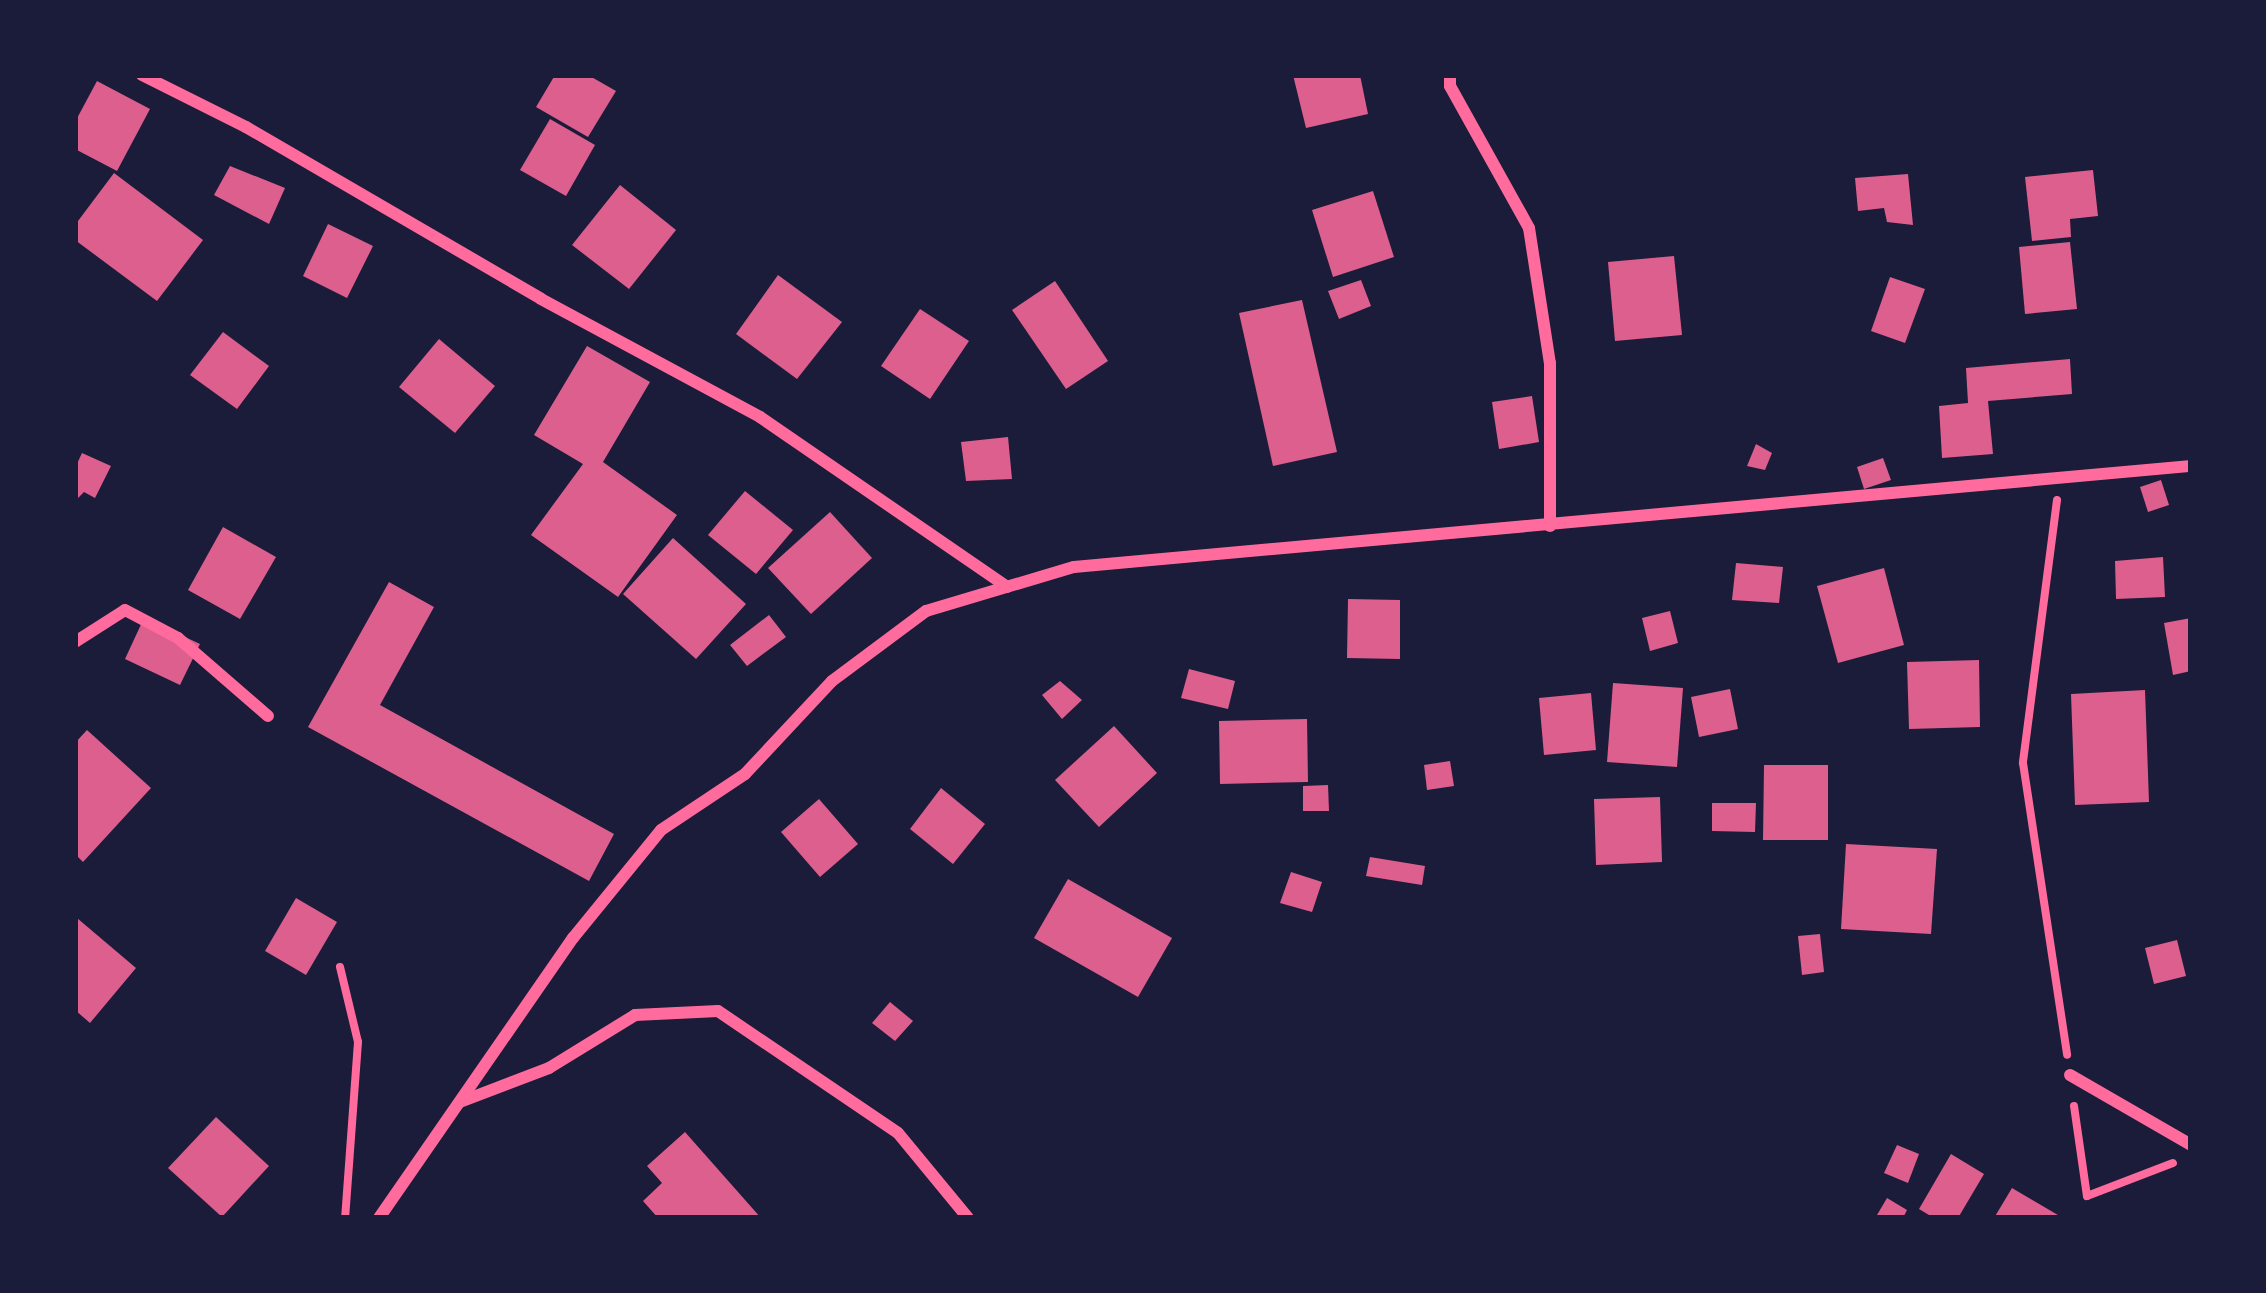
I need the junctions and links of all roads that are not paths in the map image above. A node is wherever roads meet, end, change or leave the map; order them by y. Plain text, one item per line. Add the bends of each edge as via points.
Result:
1 (142, 75) edge
2 (1450, 75) edge
3 (2191, 466) edge
4 (1550, 526) junction
5 (1007, 587) junction
6 (75, 642) edge
7 (268, 716) dead end
8 (2070, 1075) road end
9 (459, 1102) junction
10 (2191, 1144) edge
11 (380, 1218) edge
12 (968, 1218) edge

1 - 5 street via 760,417
2 - 4 street via 1529,229 1550,363
3 - 4 street
4 - 5 street via 1074,567
5 - 9 street via 926,611 832,681 746,774 661,830 573,938
6 - 7 street via 125,610 178,638
8 - 10 street
9 - 11 street
9 - 12 street via 549,1068 635,1015 718,1011 898,1133

